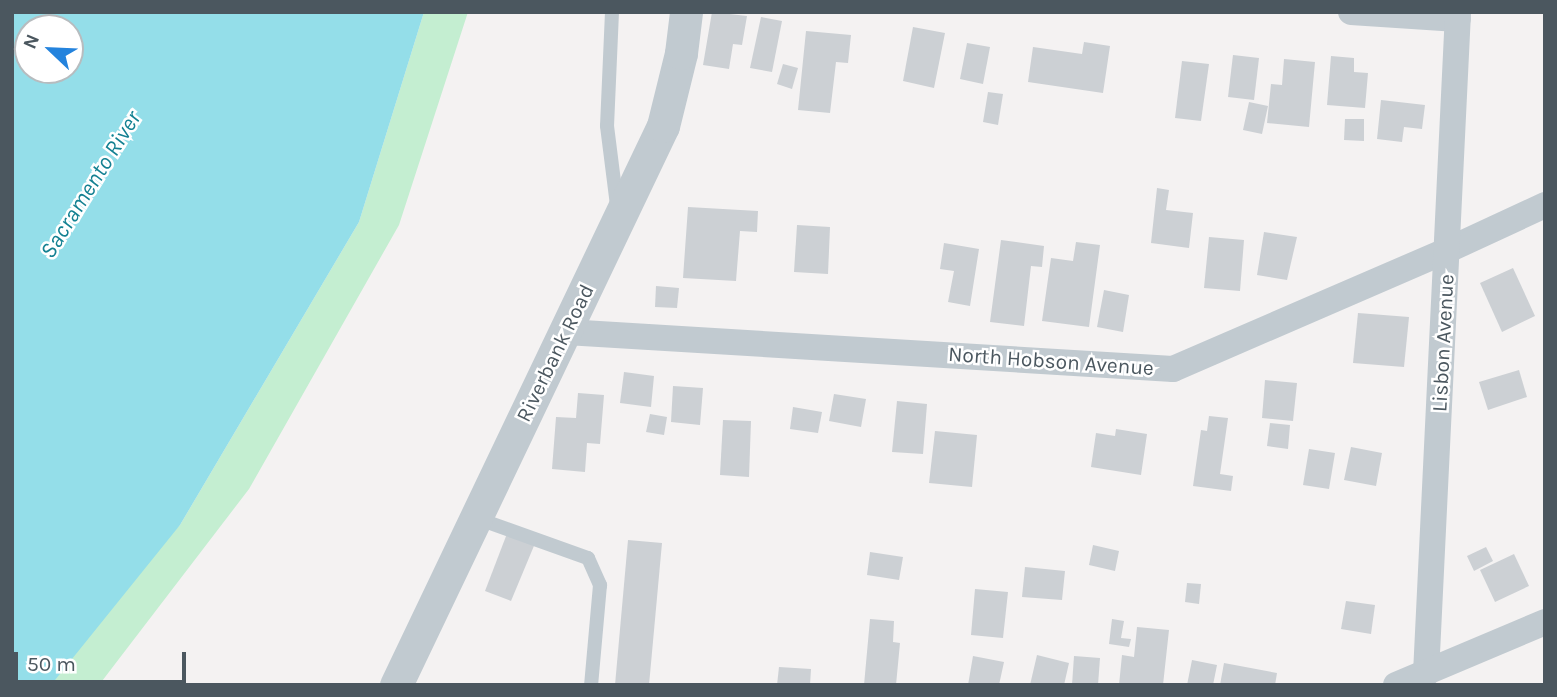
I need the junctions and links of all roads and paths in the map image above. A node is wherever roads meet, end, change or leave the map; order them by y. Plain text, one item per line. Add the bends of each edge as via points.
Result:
1 (612, 12) edge
2 (686, 12) edge
3 (1351, 12) edge
4 (1458, 16) edge
5 (1545, 205) edge
6 (619, 221) junction
7 (1448, 250) junction
8 (566, 332) junction
9 (475, 517) junction
10 (1545, 622) edge
11 (1426, 674) junction
12 (396, 685) edge
13 (591, 685) edge
14 (1396, 685) edge

1 - 6 lane via 607,126
2 - 6 street, Riverbank Road via 663,127
3 - 4 street
4 - 7 street, Lisbon Avenue
5 - 7 street, North Hobson Avenue
6 - 8 street, Riverbank Road
7 - 8 street, North Hobson Avenue via 1173,369
7 - 11 street, Lisbon Avenue
8 - 9 street, Riverbank Road
9 - 12 street, Riverbank Road
9 - 13 lane via 588,558 600,585
10 - 11 street
11 - 14 street

